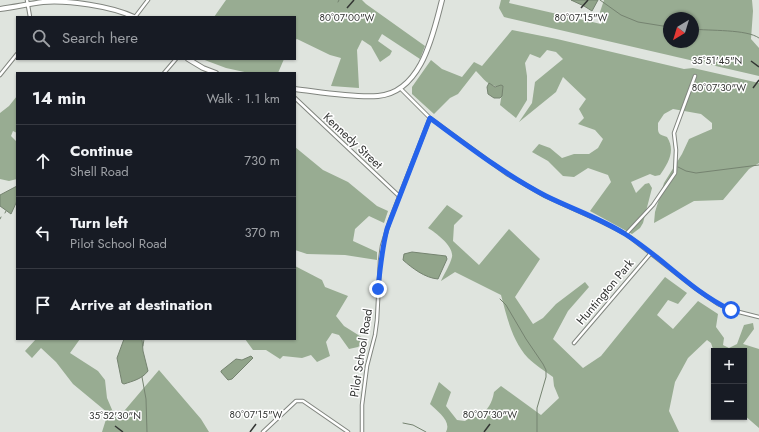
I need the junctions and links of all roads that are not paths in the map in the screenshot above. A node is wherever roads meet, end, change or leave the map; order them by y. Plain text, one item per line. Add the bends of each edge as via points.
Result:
1 (148, 0) edge
2 (442, 0) edge
3 (27, 2) edge
4 (0, 9) edge
5 (30, 16) edge
6 (131, 16) edge
7 (135, 16) edge
8 (16, 55) edge
9 (175, 60) edge
10 (190, 60) edge
11 (165, 72) edge
12 (213, 72) edge
13 (0, 75) edge
14 (695, 76) dead end
15 (400, 88) junction
16 (296, 89) edge
17 (296, 99) edge
18 (430, 118) junction
19 (399, 196) junction
20 (626, 234) junction
21 (651, 253) junction
22 (759, 317) edge
23 (574, 344) dead end
24 (262, 432) edge
25 (348, 432) edge
26 (362, 432) edge

1 - 7 street
2 - 15 street via 424,56 414,74
3 - 4 street
3 - 5 street
3 - 6 street via 90,5
8 - 13 street
9 - 11 street
10 - 12 street
14 - 20 street via 674,133 675,173 653,205
15 - 16 street via 378,96
15 - 18 street
17 - 19 street, Kennedy Street
18 - 19 street, Pilot School Road
18 - 20 street via 506,174 545,196
19 - 26 street, Pilot School Road via 382,246 377,320 367,366 362,405
20 - 21 street
21 - 22 street via 718,304
21 - 23 street, Huntington Park
24 - 25 street via 300,400

